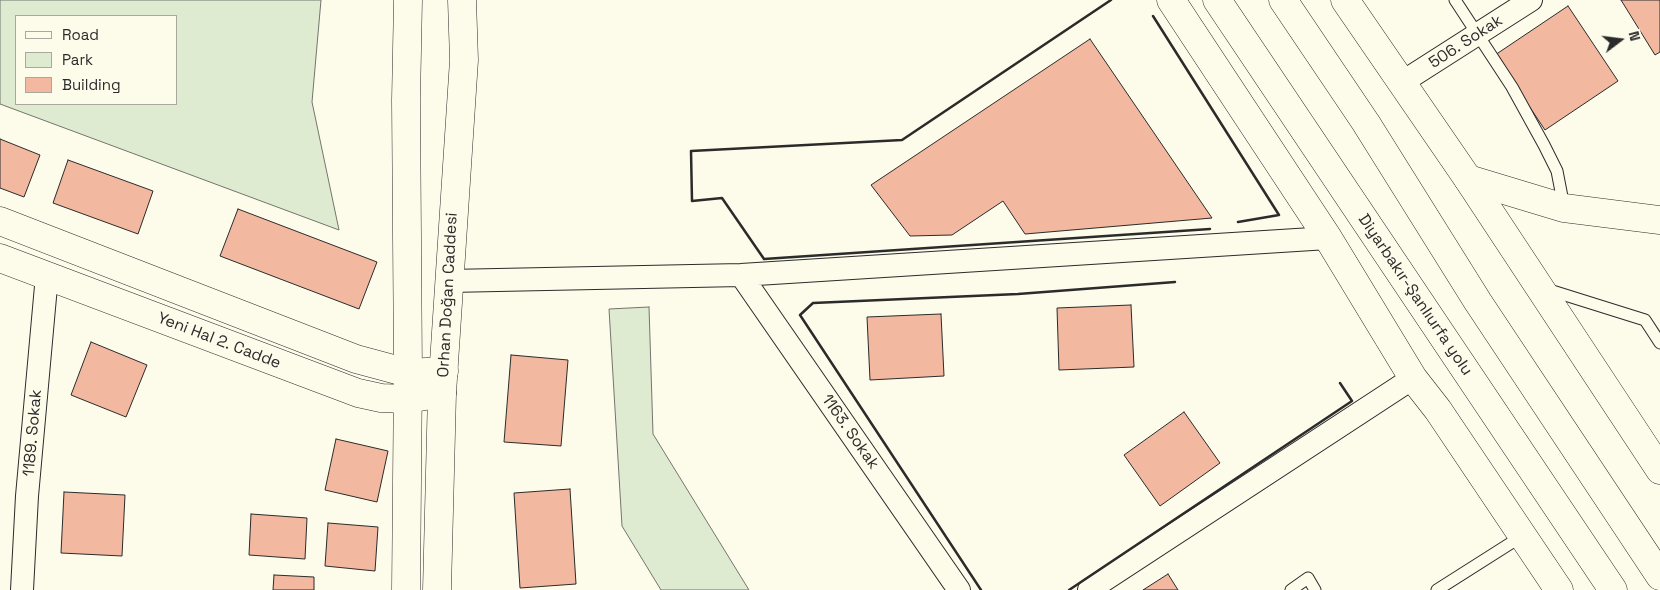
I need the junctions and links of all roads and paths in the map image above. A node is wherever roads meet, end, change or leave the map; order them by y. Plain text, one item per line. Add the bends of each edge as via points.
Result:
1 (408, 0) edge
2 (462, 0) edge
3 (1171, 0) edge
4 (1217, 0) edge
5 (1283, 0) edge
6 (1345, 0) edge
7 (1456, 0) edge
8 (1531, 0) edge
9 (1478, 34) junction
10 (1401, 83) junction
11 (1468, 179) junction
12 (1564, 208) junction
13 (1660, 220) edge
14 (0, 221) edge
15 (1328, 238) junction
16 (0, 258) edge
17 (741, 275) junction
18 (47, 276) junction
19 (448, 282) junction
20 (1537, 286) junction
21 (1660, 343) edge
22 (1413, 378) junction
23 (443, 382) junction
24 (408, 386) junction
25 (1660, 470) edge
26 (1522, 536) junction
27 (1660, 576) edge
28 (441, 585) edge
29 (22, 590) edge
30 (406, 590) edge
31 (959, 590) edge
32 (1089, 590) edge
33 (1291, 590) edge
34 (1315, 590) edge
35 (1436, 590) edge
36 (1559, 590) edge
37 (1612, 590) edge

1 - 24 main road
2 - 19 main road, Orhan Doğan Caddesi via 464,60
3 - 15 main road
4 - 37 main road, Diyarbakır-Şanlıurfa yolu
5 - 27 main road
6 - 10 main road
7 - 9 lane
8 - 9 street, 506. Sokak
9 - 10 street, 506. Sokak
9 - 12 lane via 1512,87 1557,171
10 - 11 main road
11 - 12 main road
11 - 20 main road
12 - 13 main road
14 - 24 main road via 356,359
15 - 17 street
15 - 22 main road
16 - 18 main road, Yeni Hal 2. Cadde
17 - 19 street
17 - 31 street, 1163. Sokak
18 - 24 main road, Yeni Hal 2. Cadde via 358,393 381,398
18 - 29 street, 1189. Sokak
19 - 23 main road, Orhan Doğan Caddesi
20 - 21 lane via 1645,320
20 - 25 main road
22 - 26 main road
22 - 32 street
23 - 24 main road
23 - 28 main road, Orhan Doğan Caddesi
24 - 30 main road
26 - 35 lane
26 - 36 main road
33 - 34 lane via 1308,578

